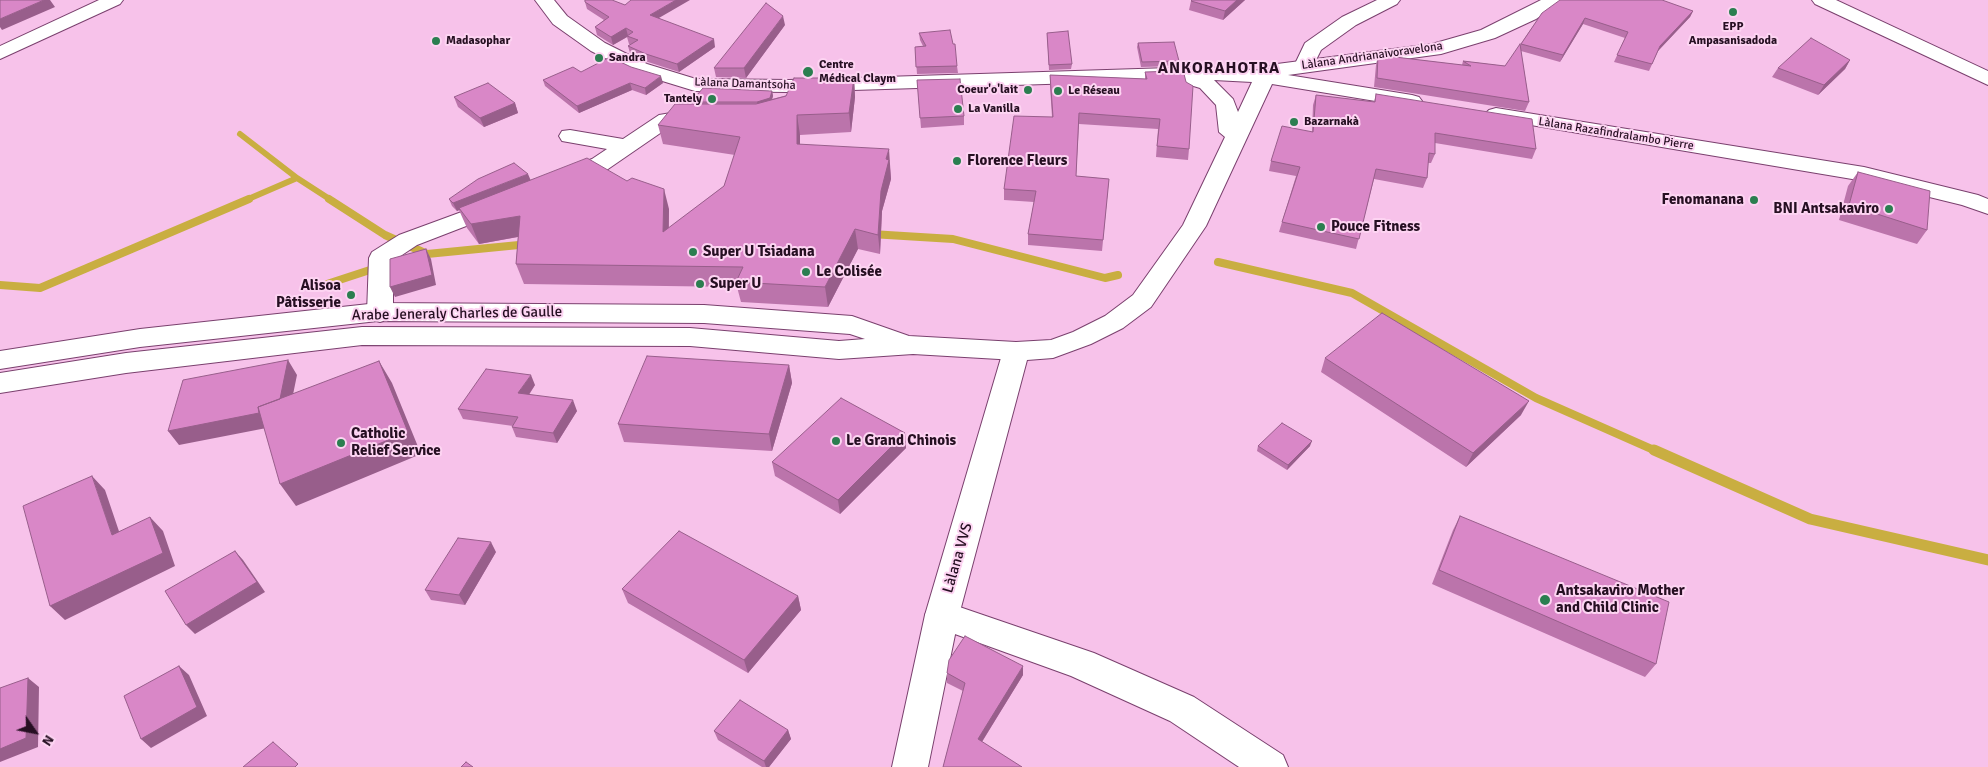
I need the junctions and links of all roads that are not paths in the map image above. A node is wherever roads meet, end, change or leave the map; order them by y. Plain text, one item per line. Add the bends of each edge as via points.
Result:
1 (114, 0) edge
2 (544, 0) edge
3 (1391, 0) edge
4 (1554, 0) edge
5 (1821, 0) edge
6 (0, 53) edge
7 (1167, 74) junction
8 (1241, 74) junction
9 (1306, 75) junction
10 (1265, 77) junction
11 (1988, 79) edge
12 (788, 86) junction
13 (1435, 104) edge
14 (782, 109) edge
15 (1474, 111) edge
16 (712, 115) edge
17 (1230, 132) junction
18 (570, 136) dead end
19 (627, 146) junction
20 (1222, 166) junction
21 (549, 184) edge
22 (516, 198) edge
23 (1988, 207) edge
24 (380, 313) junction
25 (913, 345) junction
26 (1016, 351) junction
27 (0, 360) edge
28 (0, 383) edge
29 (942, 615) junction
30 (910, 767) edge
31 (1270, 767) edge

1 - 6 main road
2 - 12 main road, Làlana Damantsoha via 560,20 598,47 640,68 695,85
3 - 9 main road via 1349,21 1312,47
4 - 9 main road, Làlana Andrianaivoravelona via 1529,16 1488,34 1434,50
5 - 11 main road
7 - 8 main road, Làlana Damantsoha
7 - 12 main road, Làlana Damantsoha
7 - 17 main road via 1207,84 1226,103
8 - 9 main road, Làlana Andrianaivoravelona
8 - 10 main road
8 - 17 main road, Arabe Jeneraly Charles de Gaulle
9 - 10 main road
9 - 13 main road
10 - 20 main road, Arabe Jeneraly Charles de Gaulle
12 - 14 main road
15 - 23 main road, Làlana Razafindralambo Pierre via 1864,174
16 - 19 main road via 682,115 666,119
17 - 20 main road, Arabe Jeneraly Charles de Gaulle
18 - 19 main road
19 - 21 main road via 600,164
20 - 26 main road, Arabe Jeneraly Charles de Gaulle via 1194,226 1142,301 1114,322 1082,338 1054,349
22 - 24 main road via 390,256
24 - 25 main road, Arabe Jeneraly Charles de Gaulle via 704,314 852,325
24 - 27 main road, Arabe Jeneraly Charles de Gaulle via 140,338
25 - 26 main road, Arabe Jeneraly Charles de Gaulle
25 - 28 main road, Arabe Jeneraly Charles de Gaulle via 839,350 690,337 362,336 126,363
26 - 29 main road, Làlana VVS
29 - 30 main road, Làlana VVS
29 - 31 main road via 1082,664 1182,709

